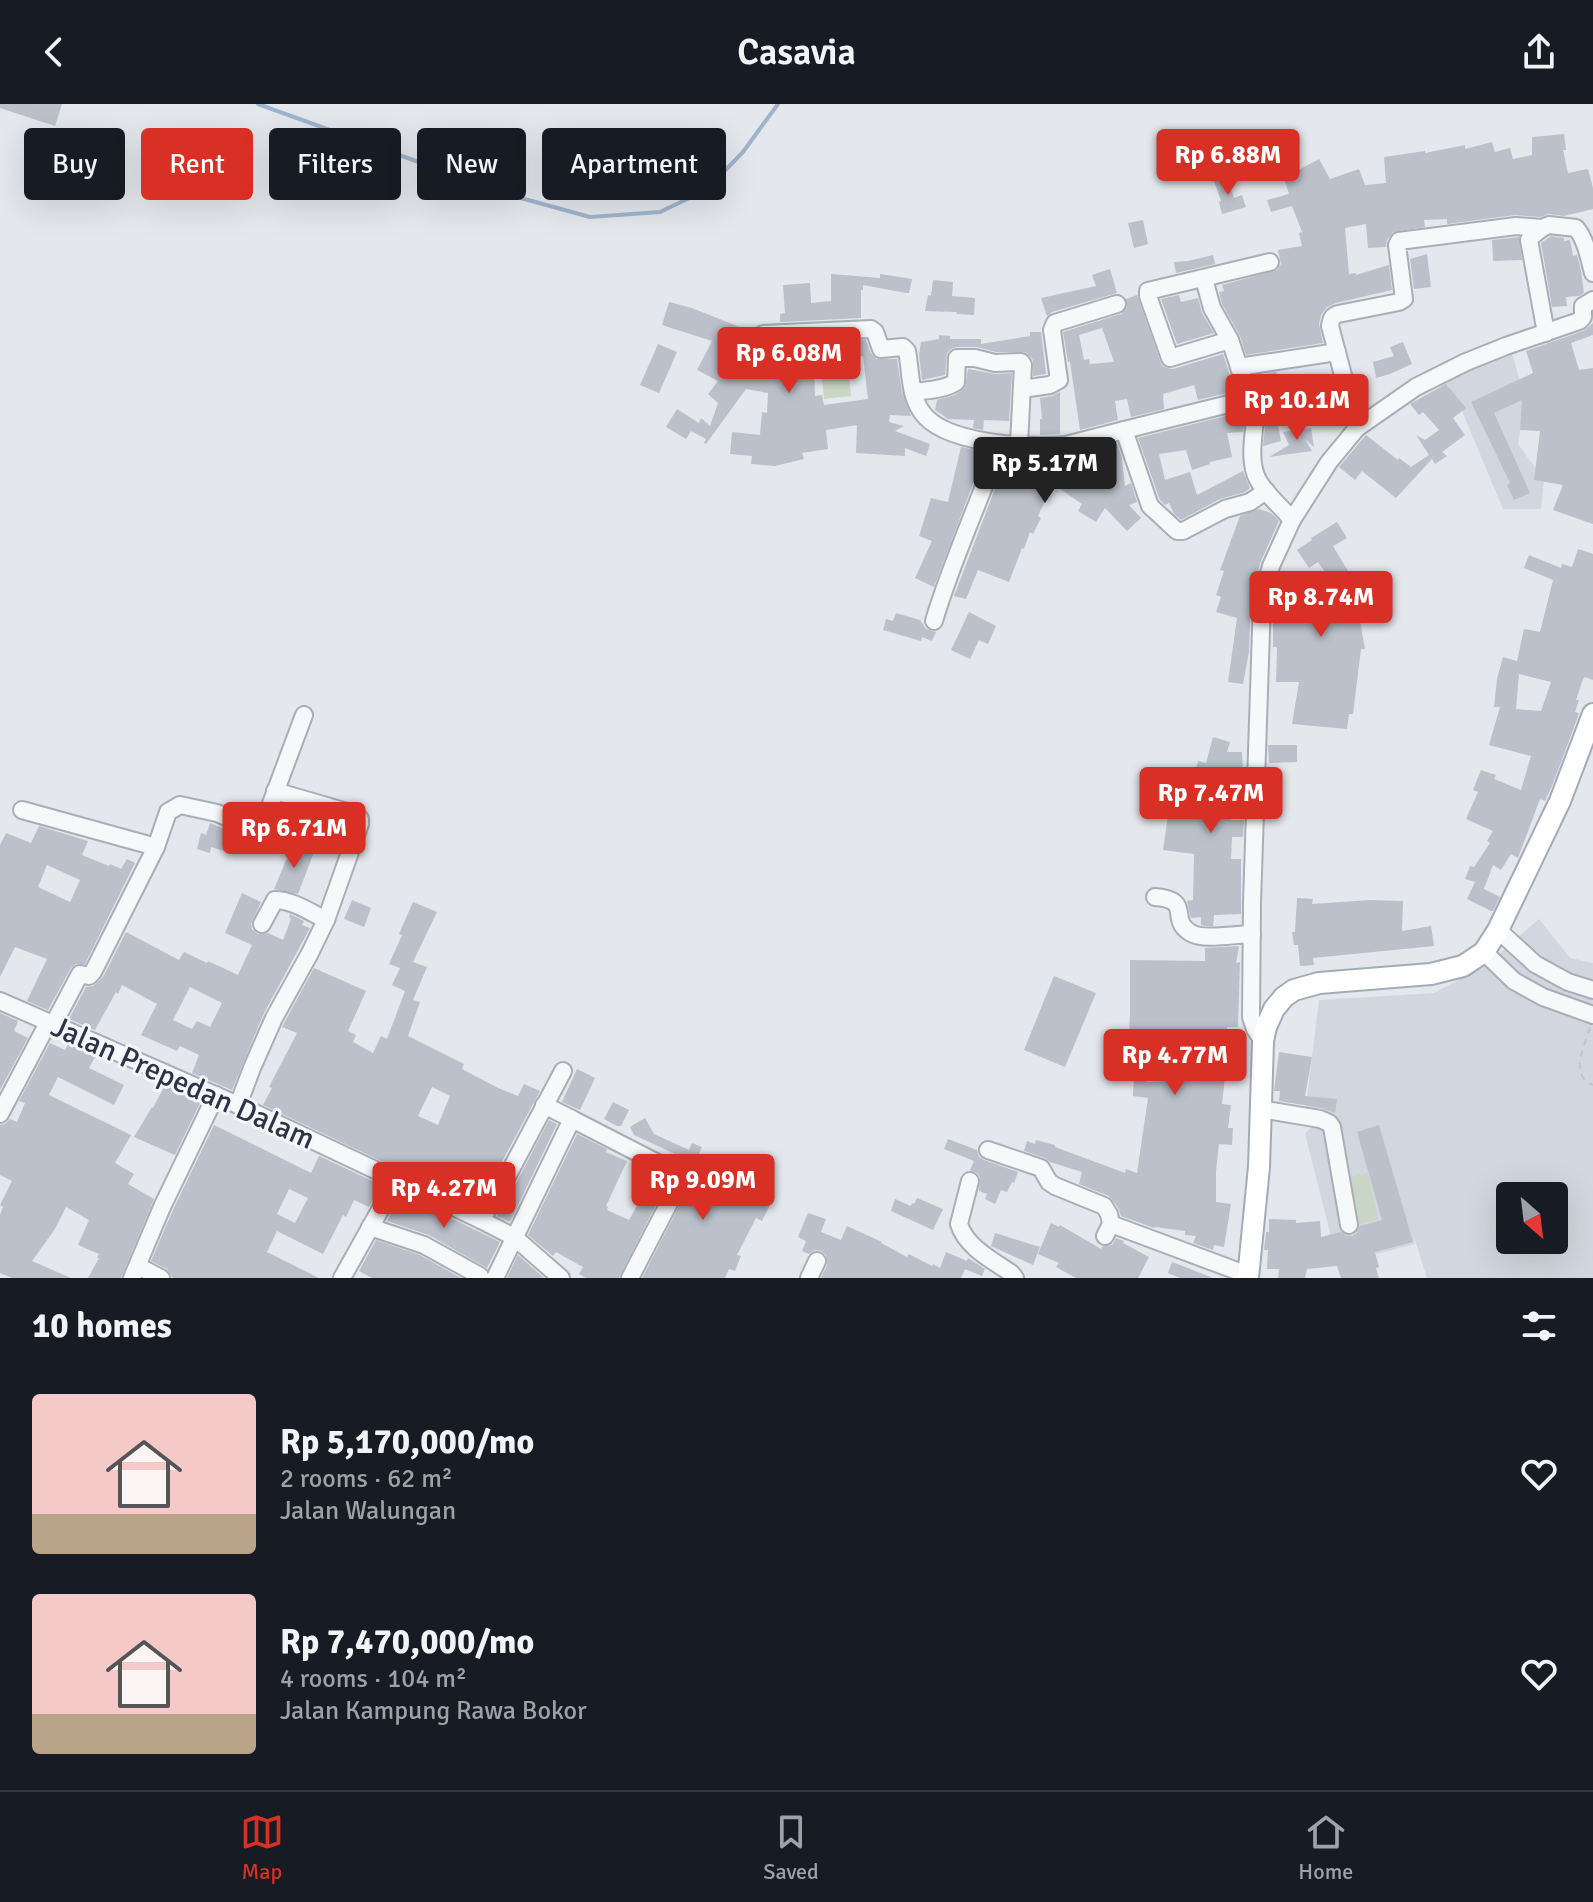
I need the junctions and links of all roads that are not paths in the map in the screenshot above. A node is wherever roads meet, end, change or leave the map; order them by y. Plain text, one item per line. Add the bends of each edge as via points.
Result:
1 (1542, 228) junction
2 (1270, 262) dead end
3 (1593, 273) edge
4 (1204, 279) junction
5 (1117, 304) dead end
6 (1586, 308) edge
7 (1546, 333) junction
8 (763, 334) dead end
9 (1230, 340) junction
10 (1337, 352) junction
11 (1239, 367) junction
12 (1022, 389) junction
13 (913, 392) junction
14 (1249, 399) junction
15 (1356, 421) junction
16 (1124, 430) junction
17 (1000, 444) junction
18 (1019, 444) junction
19 (1266, 491) junction
20 (1287, 515) junction
21 (934, 621) dead end
22 (1593, 714) edge
23 (304, 715) dead end
24 (275, 791) junction
25 (22, 810) dead end
26 (156, 847) junction
27 (1155, 897) dead end
28 (326, 920) junction
29 (262, 924) dead end
30 (1498, 930) junction
31 (1246, 934) junction
32 (1484, 952) junction
33 (1593, 990) edge
34 (0, 1001) edge
35 (1592, 1018) edge
36 (50, 1024) junction
37 (1263, 1041) junction
38 (563, 1071) dead end
39 (216, 1095) junction
40 (238, 1105) junction
41 (544, 1105) junction
42 (1261, 1109) junction
43 (0, 1114) edge
44 (572, 1119) junction
45 (988, 1150) dead end
46 (394, 1180) junction
47 (970, 1181) dead end
48 (481, 1220) junction
49 (1349, 1225) dead end
50 (370, 1227) junction
51 (514, 1237) junction
52 (817, 1261) dead end
53 (135, 1272) edge
54 (1241, 1274) edge
55 (346, 1276) edge
56 (161, 1278) edge
57 (479, 1278) edge
58 (495, 1278) edge
59 (561, 1278) edge
60 (630, 1278) edge
61 (809, 1278) edge
62 (1015, 1278) edge

1 - 3 street via 1576,228
1 - 7 street via 1529,240
1 - 10 street via 1506,227 1399,241 1404,299 1334,315 1330,326
2 - 4 street
4 - 9 street via 1212,308
4 - 9 street via 1148,292 1168,355
5 - 12 street via 1055,323 1059,380
6 - 7 street via 1579,321
7 - 15 street via 1429,379
8 - 13 street via 871,329 881,349 907,351
9 - 11 street
10 - 11 street
10 - 15 street
11 - 14 street
12 - 13 street via 1022,363 958,358 954,385
12 - 18 street
13 - 17 street via 921,413 939,428
14 - 16 street
14 - 19 street via 1256,408 1254,470
15 - 20 street
16 - 18 street via 1066,445
16 - 19 street via 1150,506 1177,531
17 - 18 street
17 - 21 street
19 - 20 street
20 - 31 street via 1262,600
22 - 30 main road via 1560,801
23 - 24 street
24 - 26 street via 259,829 201,808 174,807
24 - 28 street via 360,819
25 - 26 street
26 - 36 street via 93,972 80,974
27 - 31 street via 1175,902 1183,927 1196,936
28 - 29 street via 278,899
28 - 40 street via 274,1018
30 - 32 main road
30 - 33 street via 1535,964
31 - 37 street via 1251,1017
32 - 35 street via 1514,981
32 - 37 main road via 1463,966 1431,974 1319,983 1294,990 1274,1009
34 - 36 street, Jalan Prepedan Dalam
36 - 39 street, Jalan Prepedan Dalam
36 - 43 street
37 - 42 main road
38 - 41 street
39 - 40 street, Jalan Prepedan Dalam
39 - 53 street
40 - 46 street, Jalan Prepedan Dalam
41 - 44 street
41 - 48 street
42 - 49 street via 1329,1123
42 - 54 main road via 1259,1167
44 - 51 street
44 - 60 street via 680,1177
45 - 54 street via 1041,1168 1055,1186 1104,1206 1108,1230
46 - 48 street, Jalan Prepedan Dalam
46 - 50 street
47 - 62 street via 961,1229 970,1244
48 - 51 street, Jalan Prepedan Dalam
50 - 55 street
50 - 57 street via 424,1245
51 - 58 street
51 - 59 street, Jalan Prepedan Dalam
52 - 61 street
53 - 56 street

